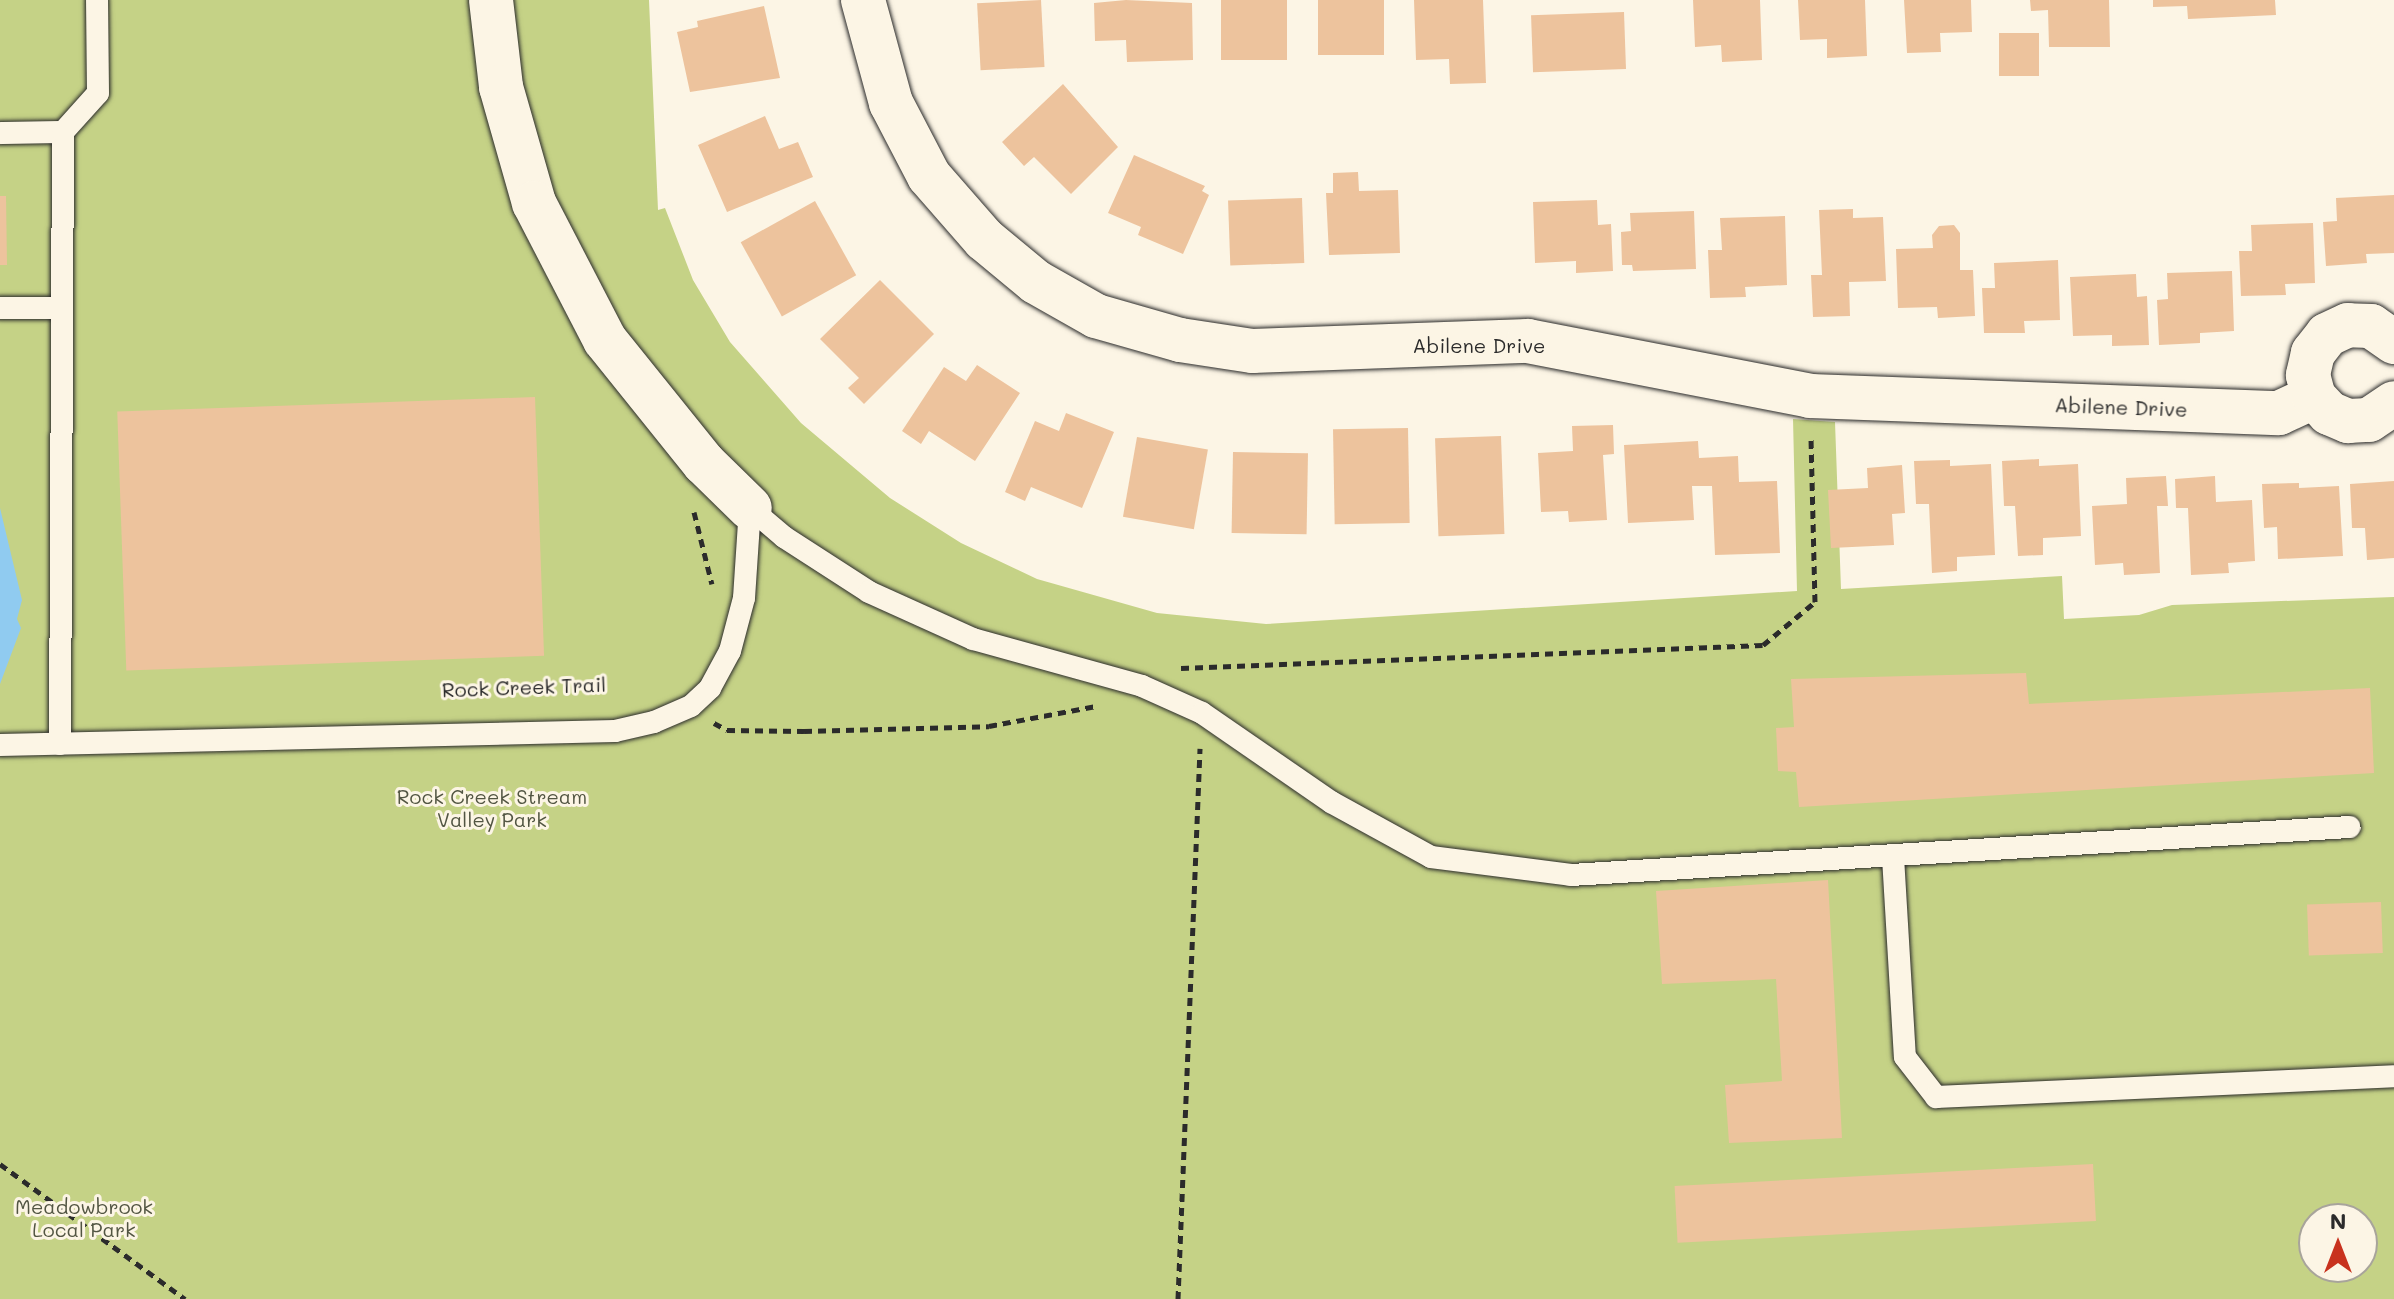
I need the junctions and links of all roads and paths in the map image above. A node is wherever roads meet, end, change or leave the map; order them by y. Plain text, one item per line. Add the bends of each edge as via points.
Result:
1 (97, 0) edge
2 (491, 0) edge
3 (863, 0) edge
4 (63, 132) junction
5 (0, 133) edge
6 (0, 308) edge
7 (62, 308) junction
8 (2394, 342) edge
9 (1810, 396) junction
10 (2314, 397) junction
11 (2394, 403) edge
12 (687, 498) dead end
13 (750, 508) junction
14 (712, 594) dead end
15 (1173, 669) dead end
16 (1107, 703) dead end
17 (1202, 713) junction
18 (706, 718) dead end
19 (60, 744) junction
20 (0, 745) edge
21 (2350, 827) dead end
22 (1893, 857) junction
23 (2394, 1076) edge
24 (0, 1164) edge
25 (185, 1299) edge
26 (1178, 1299) edge

1 - 4 lane via 98,93
2 - 13 street via 501,87 534,203 605,340 704,463
3 - 9 street, Abilene Drive via 891,103 929,176 984,239 1036,282 1096,316 1180,340 1252,351 1528,341
4 - 5 lane
4 - 7 lane
6 - 7 lane
7 - 19 lane
8 - 10 street via 2371,326 2348,325 2327,335 2313,353 2308,375
9 - 10 street, Abilene Drive via 2279,413
9 - 15 path via 1815,602 1763,645
10 - 11 street via 2329,413 2348,421 2369,420
12 - 14 path via 705,544
13 - 17 lane via 784,537 869,592 973,639 1142,686
13 - 19 lane via 744,598 730,651 710,688 691,706 654,722 615,731
16 - 18 path via 989,726 727,730
17 - 22 lane via 1331,802 1431,857 1571,875
17 - 26 path
19 - 20 lane
21 - 22 lane
22 - 23 lane via 1905,1057 1936,1097
24 - 25 path

